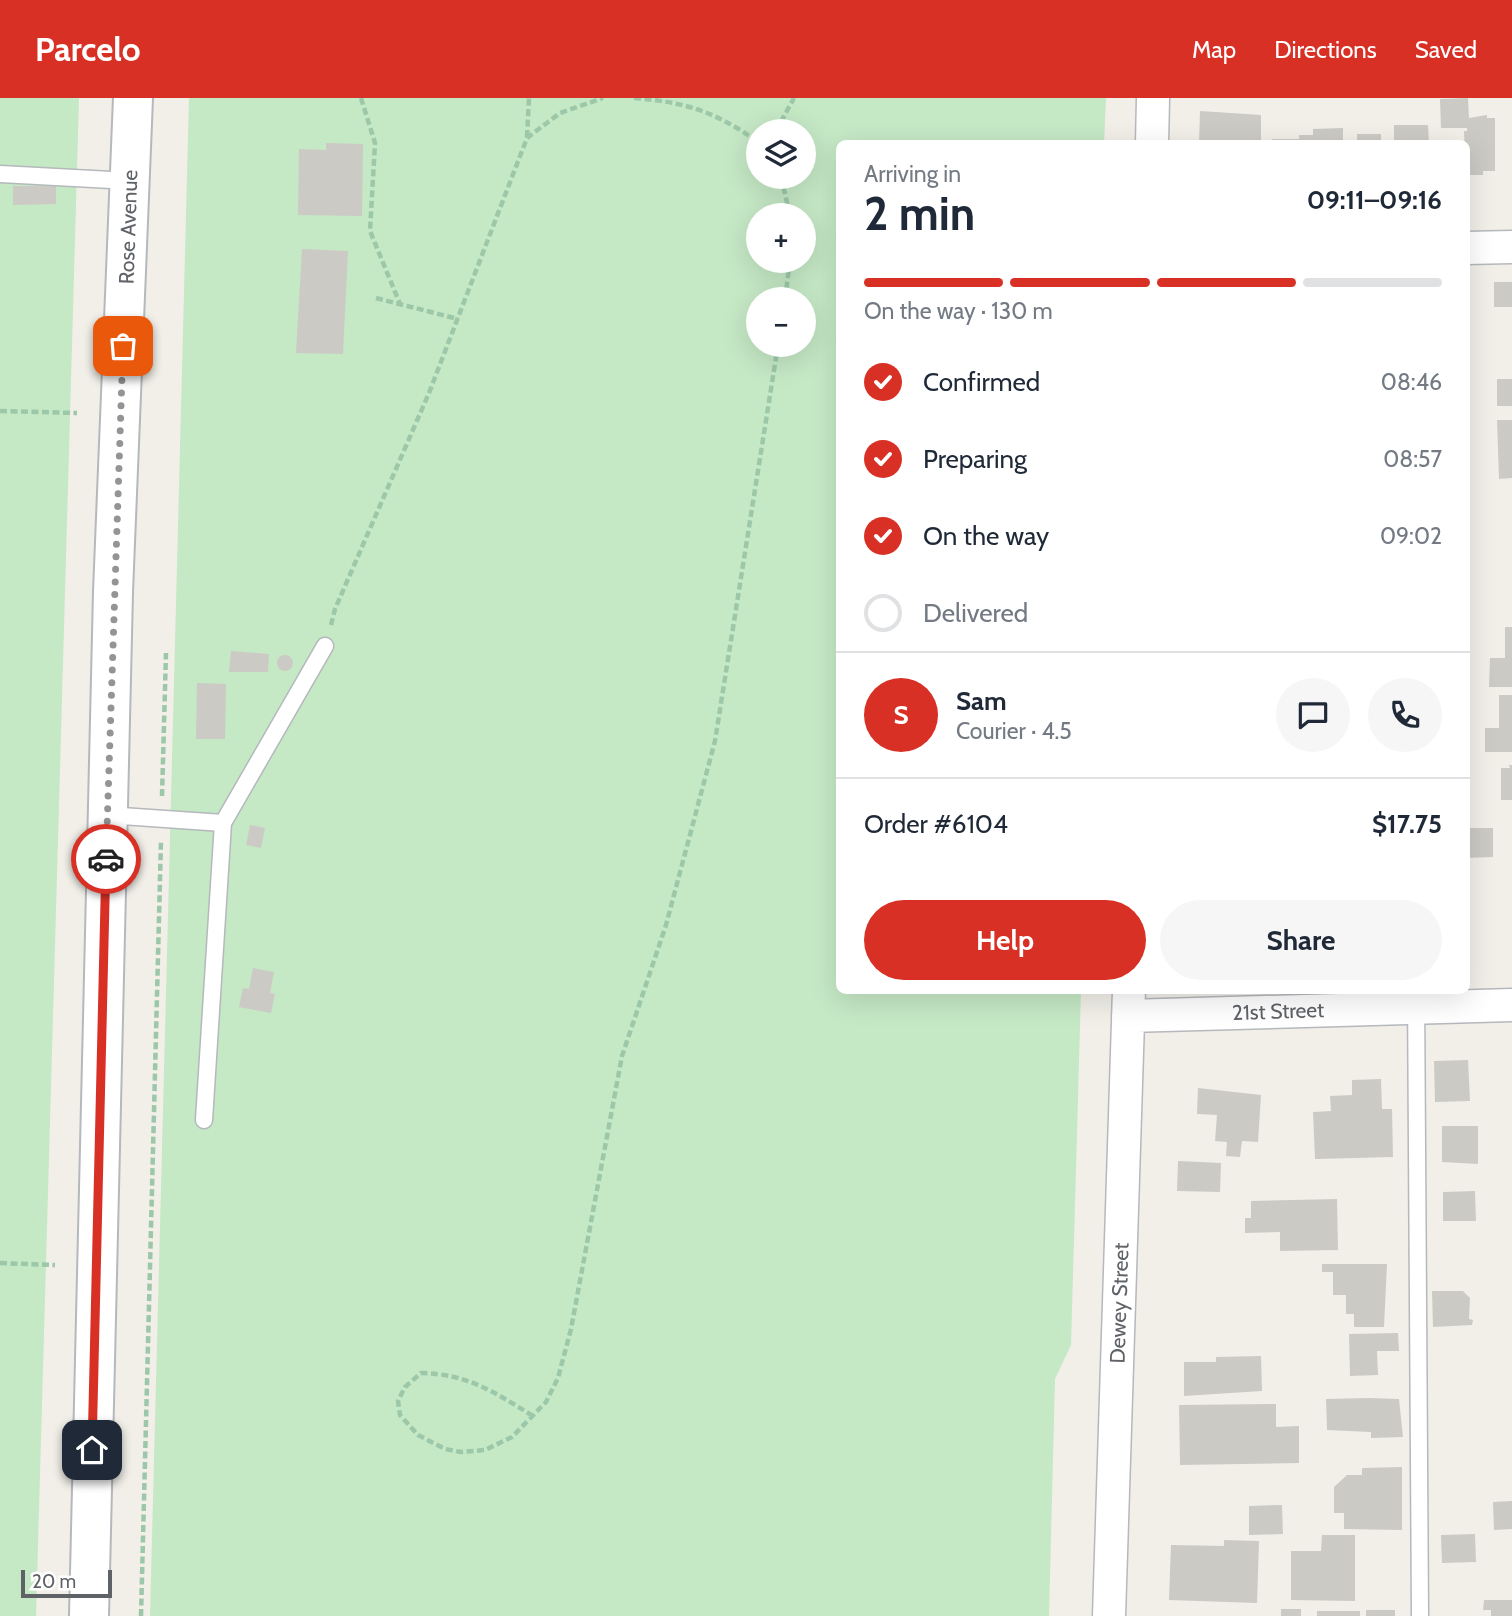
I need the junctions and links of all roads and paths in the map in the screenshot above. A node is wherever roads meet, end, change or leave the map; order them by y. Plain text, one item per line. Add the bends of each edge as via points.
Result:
1 (133, 98) edge
2 (361, 98) edge
3 (529, 98) edge
4 (603, 98) edge
5 (634, 98) edge
6 (794, 98) edge
7 (1153, 98) edge
8 (783, 119) edge
9 (746, 133) edge
10 (527, 138) junction
11 (1152, 140) edge
12 (0, 174) edge
13 (130, 181) junction
14 (1512, 247) edge
15 (1470, 248) edge
16 (376, 298) dead end
17 (400, 304) junction
18 (458, 319) junction
19 (776, 357) edge
20 (0, 411) edge
21 (77, 414) dead end
22 (326, 646) joint
23 (166, 653) dead end
24 (107, 815) junction
25 (162, 819) junction
26 (223, 823) junction
27 (1416, 998) edge
28 (1128, 1003) edge
29 (1512, 1005) edge
30 (204, 1120) dead end
31 (0, 1263) edge
32 (55, 1265) dead end
33 (533, 1416) junction
34 (89, 1616) edge
35 (141, 1616) edge
36 (1109, 1616) edge
37 (1420, 1616) edge

1 - 13 street, Rose Avenue
2 - 17 path via 375,143 370,231
3 - 10 path
4 - 10 path via 560,113
5 - 9 path via 671,101 727,119
6 - 8 path
7 - 11 street
10 - 18 path
12 - 13 lane
13 - 24 street, Rose Avenue
14 - 15 street
16 - 17 path
17 - 18 path
18 - 22 path via 335,609
19 - 33 path via 715,741 666,925 622,1056 568,1341 547,1402
20 - 21 path
22 - 26 lane
23 - 25 path
24 - 25 lane
24 - 34 street, Rose Avenue
25 - 26 lane
25 - 35 path
26 - 30 lane
27 - 28 street, 21st Street
27 - 29 street, 21st Street
27 - 37 lane
28 - 36 street, Dewey Street
31 - 32 path
33 - 33 path via 512,1437 485,1450 461,1452 418,1436 400,1415 398,1401 421,1373 450,1374 484,1386

